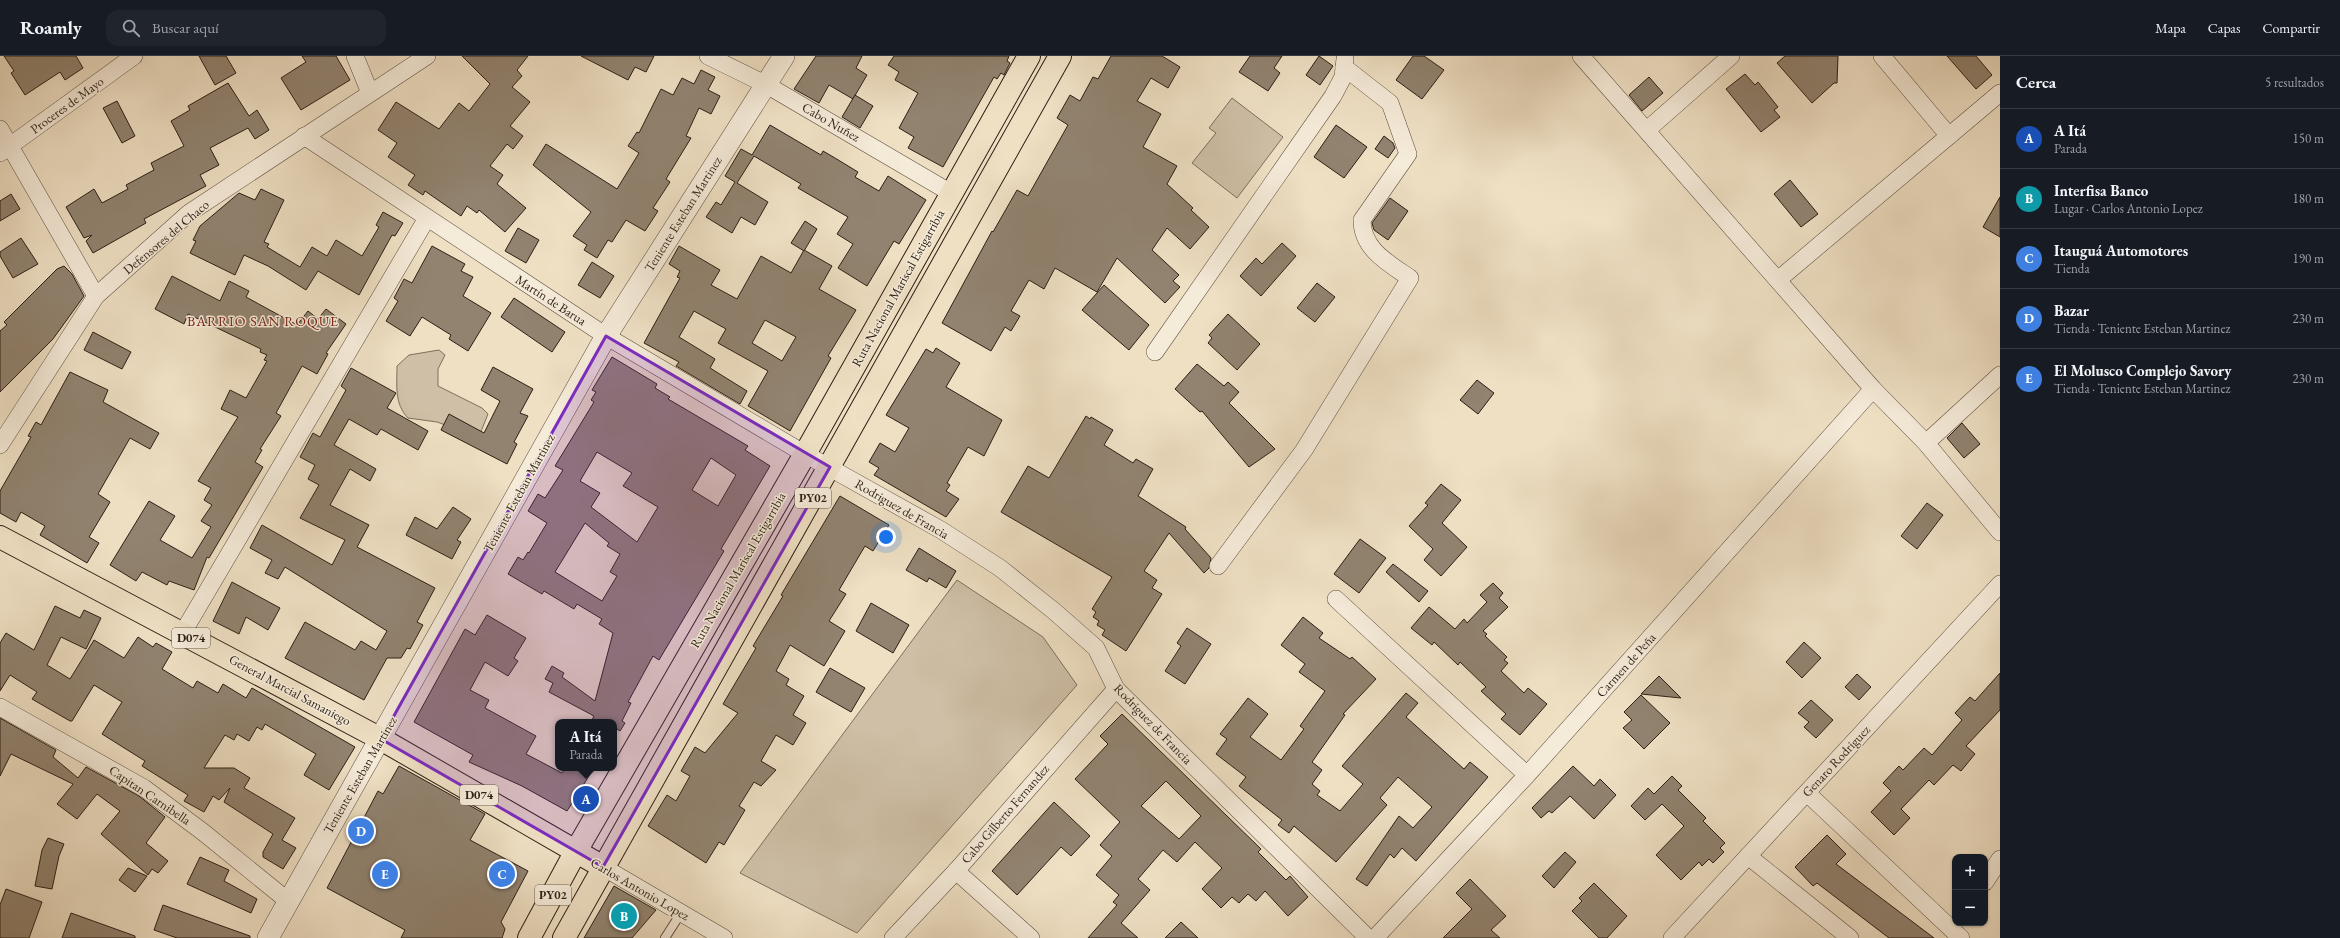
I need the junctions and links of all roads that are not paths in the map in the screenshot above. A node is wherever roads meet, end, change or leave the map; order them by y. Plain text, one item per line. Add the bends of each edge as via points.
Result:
1 (134, 56) edge
2 (355, 56) edge
3 (427, 56) edge
4 (708, 56) edge
5 (784, 56) edge
6 (1029, 56) edge
7 (1060, 56) edge
8 (1581, 56) edge
9 (1731, 56) edge
10 (1882, 56) edge
11 (1345, 62) edge
12 (765, 84) junction
13 (370, 93) junction
14 (2000, 93) edge
15 (0, 130) edge
16 (1648, 130) junction
17 (304, 136) junction
18 (1949, 136) junction
19 (4, 150) edge
20 (951, 193) junction
21 (427, 218) junction
22 (1779, 279) junction
23 (96, 296) junction
24 (606, 336) junction
25 (1155, 352) dead end
26 (2000, 375) edge
27 (1873, 389) junction
28 (1926, 443) junction
29 (0, 445) edge
30 (805, 454) junction
31 (830, 467) junction
32 (2000, 532) edge
33 (0, 537) edge
34 (1218, 566) dead end
35 (2000, 584) edge
36 (1336, 599) dead end
37 (182, 634) junction
38 (1116, 689) junction
39 (0, 707) edge
40 (381, 739) junction
41 (1528, 775) junction
42 (1807, 793) junction
43 (576, 851) junction
44 (1748, 856) junction
45 (2000, 859) edge
46 (603, 867) junction
47 (956, 871) junction
48 (1988, 877) edge
49 (288, 901) junction
50 (681, 913) junction
51 (1958, 931) edge
52 (268, 938) edge
53 (529, 938) edge
54 (564, 938) edge
55 (666, 938) edge
56 (724, 938) edge
57 (893, 938) edge
58 (1031, 938) edge
59 (1368, 938) edge
60 (1375, 938) edge
61 (1672, 938) edge
62 (1850, 938) edge

1 - 19 street, Proceres de Mayo
2 - 13 street
3 - 13 street, Defensores del Chaco
4 - 12 street, Cabo Nuñez
5 - 12 street, Teniente Esteban Martinez
6 - 20 main road, Ruta Nacional Mariscal Estigarribia / PY02
7 - 31 main road, PY02
8 - 16 street
9 - 16 street
10 - 18 street
11 - 25 street via 1343,77 1333,96
11 - 34 street via 1390,103 1408,154 1362,220 1362,232 1378,256 1410,278 1304,450
12 - 20 street, Cabo Nuñez
12 - 24 street, Teniente Esteban Martinez
13 - 17 street, Defensores del Chaco
14 - 18 street
15 - 19 street
16 - 22 street
17 - 21 street, Martín de Barua
17 - 23 street, Defensores del Chaco via 189,213
18 - 22 street
19 - 23 street
20 - 30 main road, Ruta Nacional Mariscal Estigarribia / PY02
21 - 24 street, Martín de Barua
21 - 37 street
22 - 27 street
23 - 29 street, Defensores del Chaco
24 - 30 street, Martín de Barua
24 - 40 street, Teniente Esteban Martinez
26 - 28 street
27 - 28 street
27 - 41 street, Carmen de Peña
28 - 32 street
30 - 31 street, Rodriguez de Francia
30 - 43 main road, Ruta Nacional Mariscal Estigarribia / PY02
31 - 38 street, Rodriguez de Francia via 941,530 1000,568 1054,610 1096,648
31 - 46 main road, PY02
33 - 37 main road, General Marcial Samaniego / D074
35 - 42 street, Genaro Rodriguez
36 - 41 street
37 - 40 main road, General Marcial Samaniego / D074
38 - 47 street, Cabo Gilberto Fernandez
38 - 59 street, Rodriguez de Francia
39 - 49 street, Capitan Carnibella via 144,788
40 - 43 main road, General Marcial Samaniego / D074
40 - 49 street, Teniente Esteban Martinez
41 - 60 street, Carmen de Peña
42 - 44 street, Genaro Rodriguez
42 - 51 street
43 - 46 main road, Carlos Antonio Lopez
43 - 53 main road, Ruta Nacional Mariscal Estigarribia / PY02
44 - 61 street, Genaro Rodriguez
44 - 62 street
45 - 48 street
46 - 50 street, Carlos Antonio Lopez
46 - 54 main road, PY02
47 - 57 street, Cabo Gilberto Fernandez
47 - 58 street
49 - 52 street, Teniente Esteban Martinez
50 - 55 lane
50 - 56 street, Carlos Antonio Lopez

